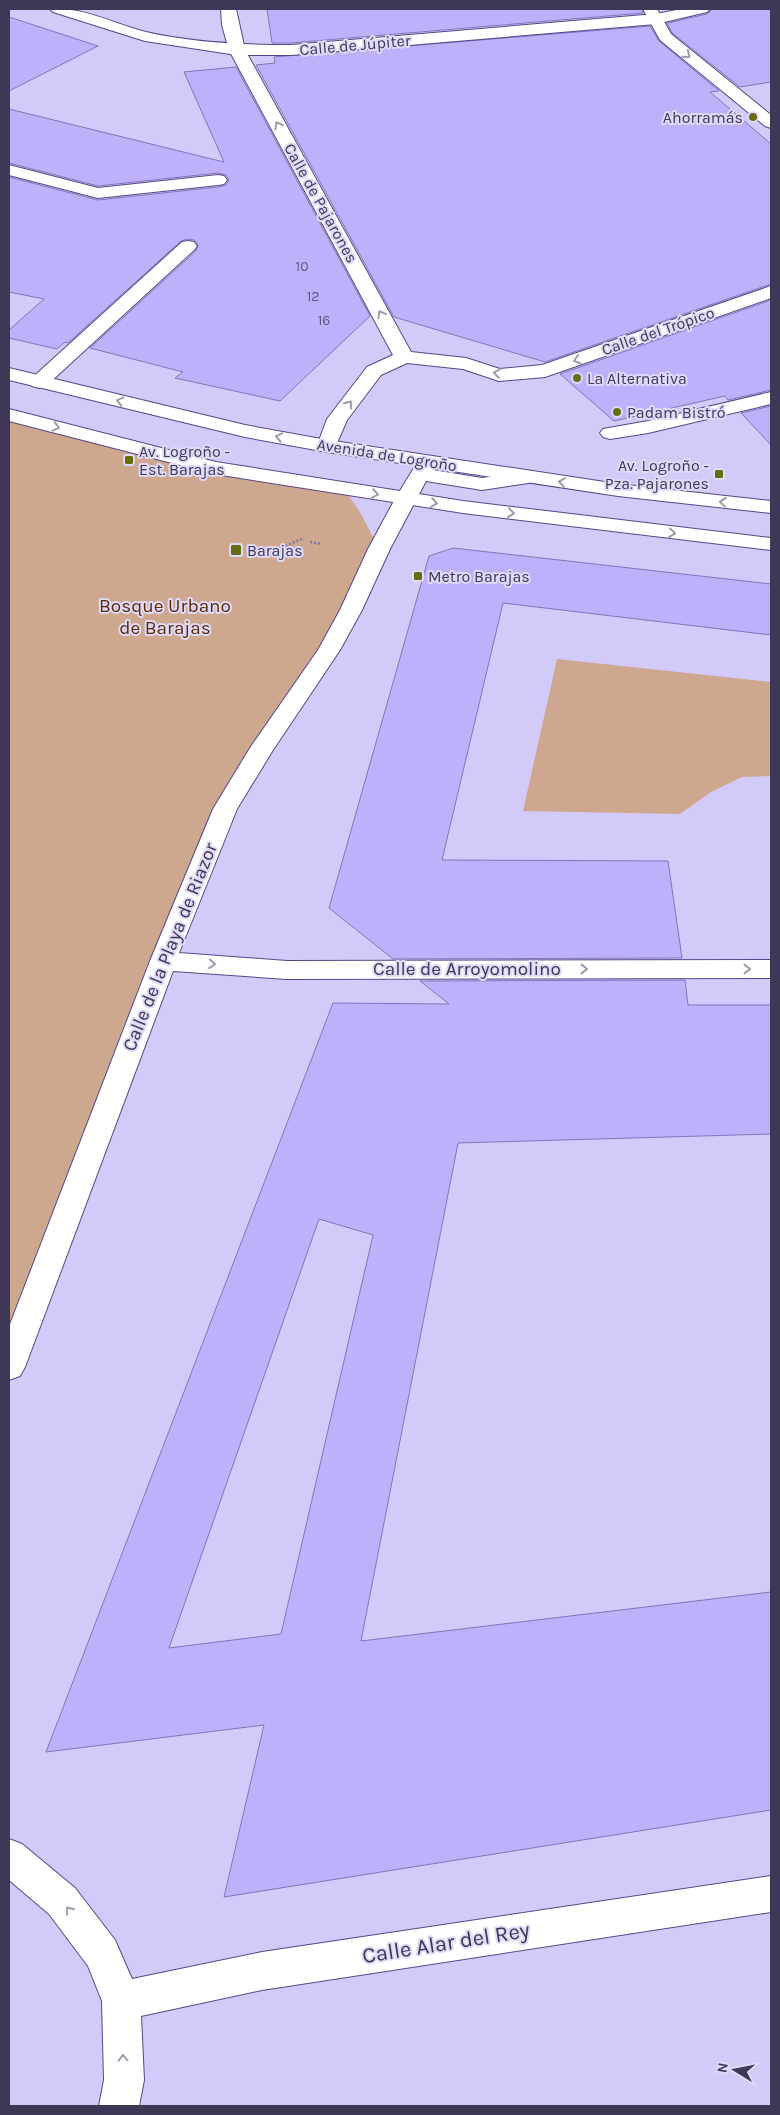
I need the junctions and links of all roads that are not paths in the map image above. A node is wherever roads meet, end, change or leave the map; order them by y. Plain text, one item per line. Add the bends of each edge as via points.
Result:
1 (58, 9) edge
2 (228, 9) edge
3 (702, 9) edge
4 (653, 14) edge
5 (237, 50) junction
6 (771, 123) edge
7 (9, 170) edge
8 (218, 180) dead end
9 (188, 246) dead end
10 (771, 292) edge
11 (404, 357) junction
12 (9, 374) edge
13 (40, 382) junction
14 (771, 398) edge
15 (9, 415) edge
16 (610, 433) dead end
17 (327, 446) junction
18 (424, 468) junction
19 (405, 499) junction
20 (771, 507) edge
21 (771, 544) edge
22 (163, 961) junction
23 (771, 969) edge
24 (9, 1367) edge
25 (9, 1857) edge
26 (771, 1894) edge
27 (121, 2001) junction
28 (119, 2106) edge

1 - 5 street, Calle de Júpiter via 145,36
2 - 5 street, Calle de Pajarones
3 - 4 street, Calle de Júpiter
4 - 5 street, Calle de Júpiter via 291,50
4 -> 6 street via 665,37
11 -> 5 street, Calle de Pajarones
7 - 8 street via 98,193
9 - 13 street
10 -> 11 street, Calle del Trópico via 546,371 499,375 466,364
17 -> 11 street via 337,419 374,371
12 - 13 street, Avenida de Logroño
17 -> 13 street, Avenida de Logroño
14 - 16 street
15 -> 19 street via 215,468
17 - 18 street, Avenida de Logroño
18 - 19 street, Calle de la Playa de Riazor
20 -> 18 street, Avenida de Logroño via 528,477 482,484
19 -> 21 street
19 - 22 street, Calle de la Playa de Riazor via 329,650 225,809
22 -> 23 street, Calle de Arroyomolino via 287,970
22 - 24 street, Calle de la Playa de Riazor
27 -> 25 street via 102,1953 62,1901
26 - 27 street, Calle Alar del Rey via 262,1971
28 -> 27 street via 124,2080

